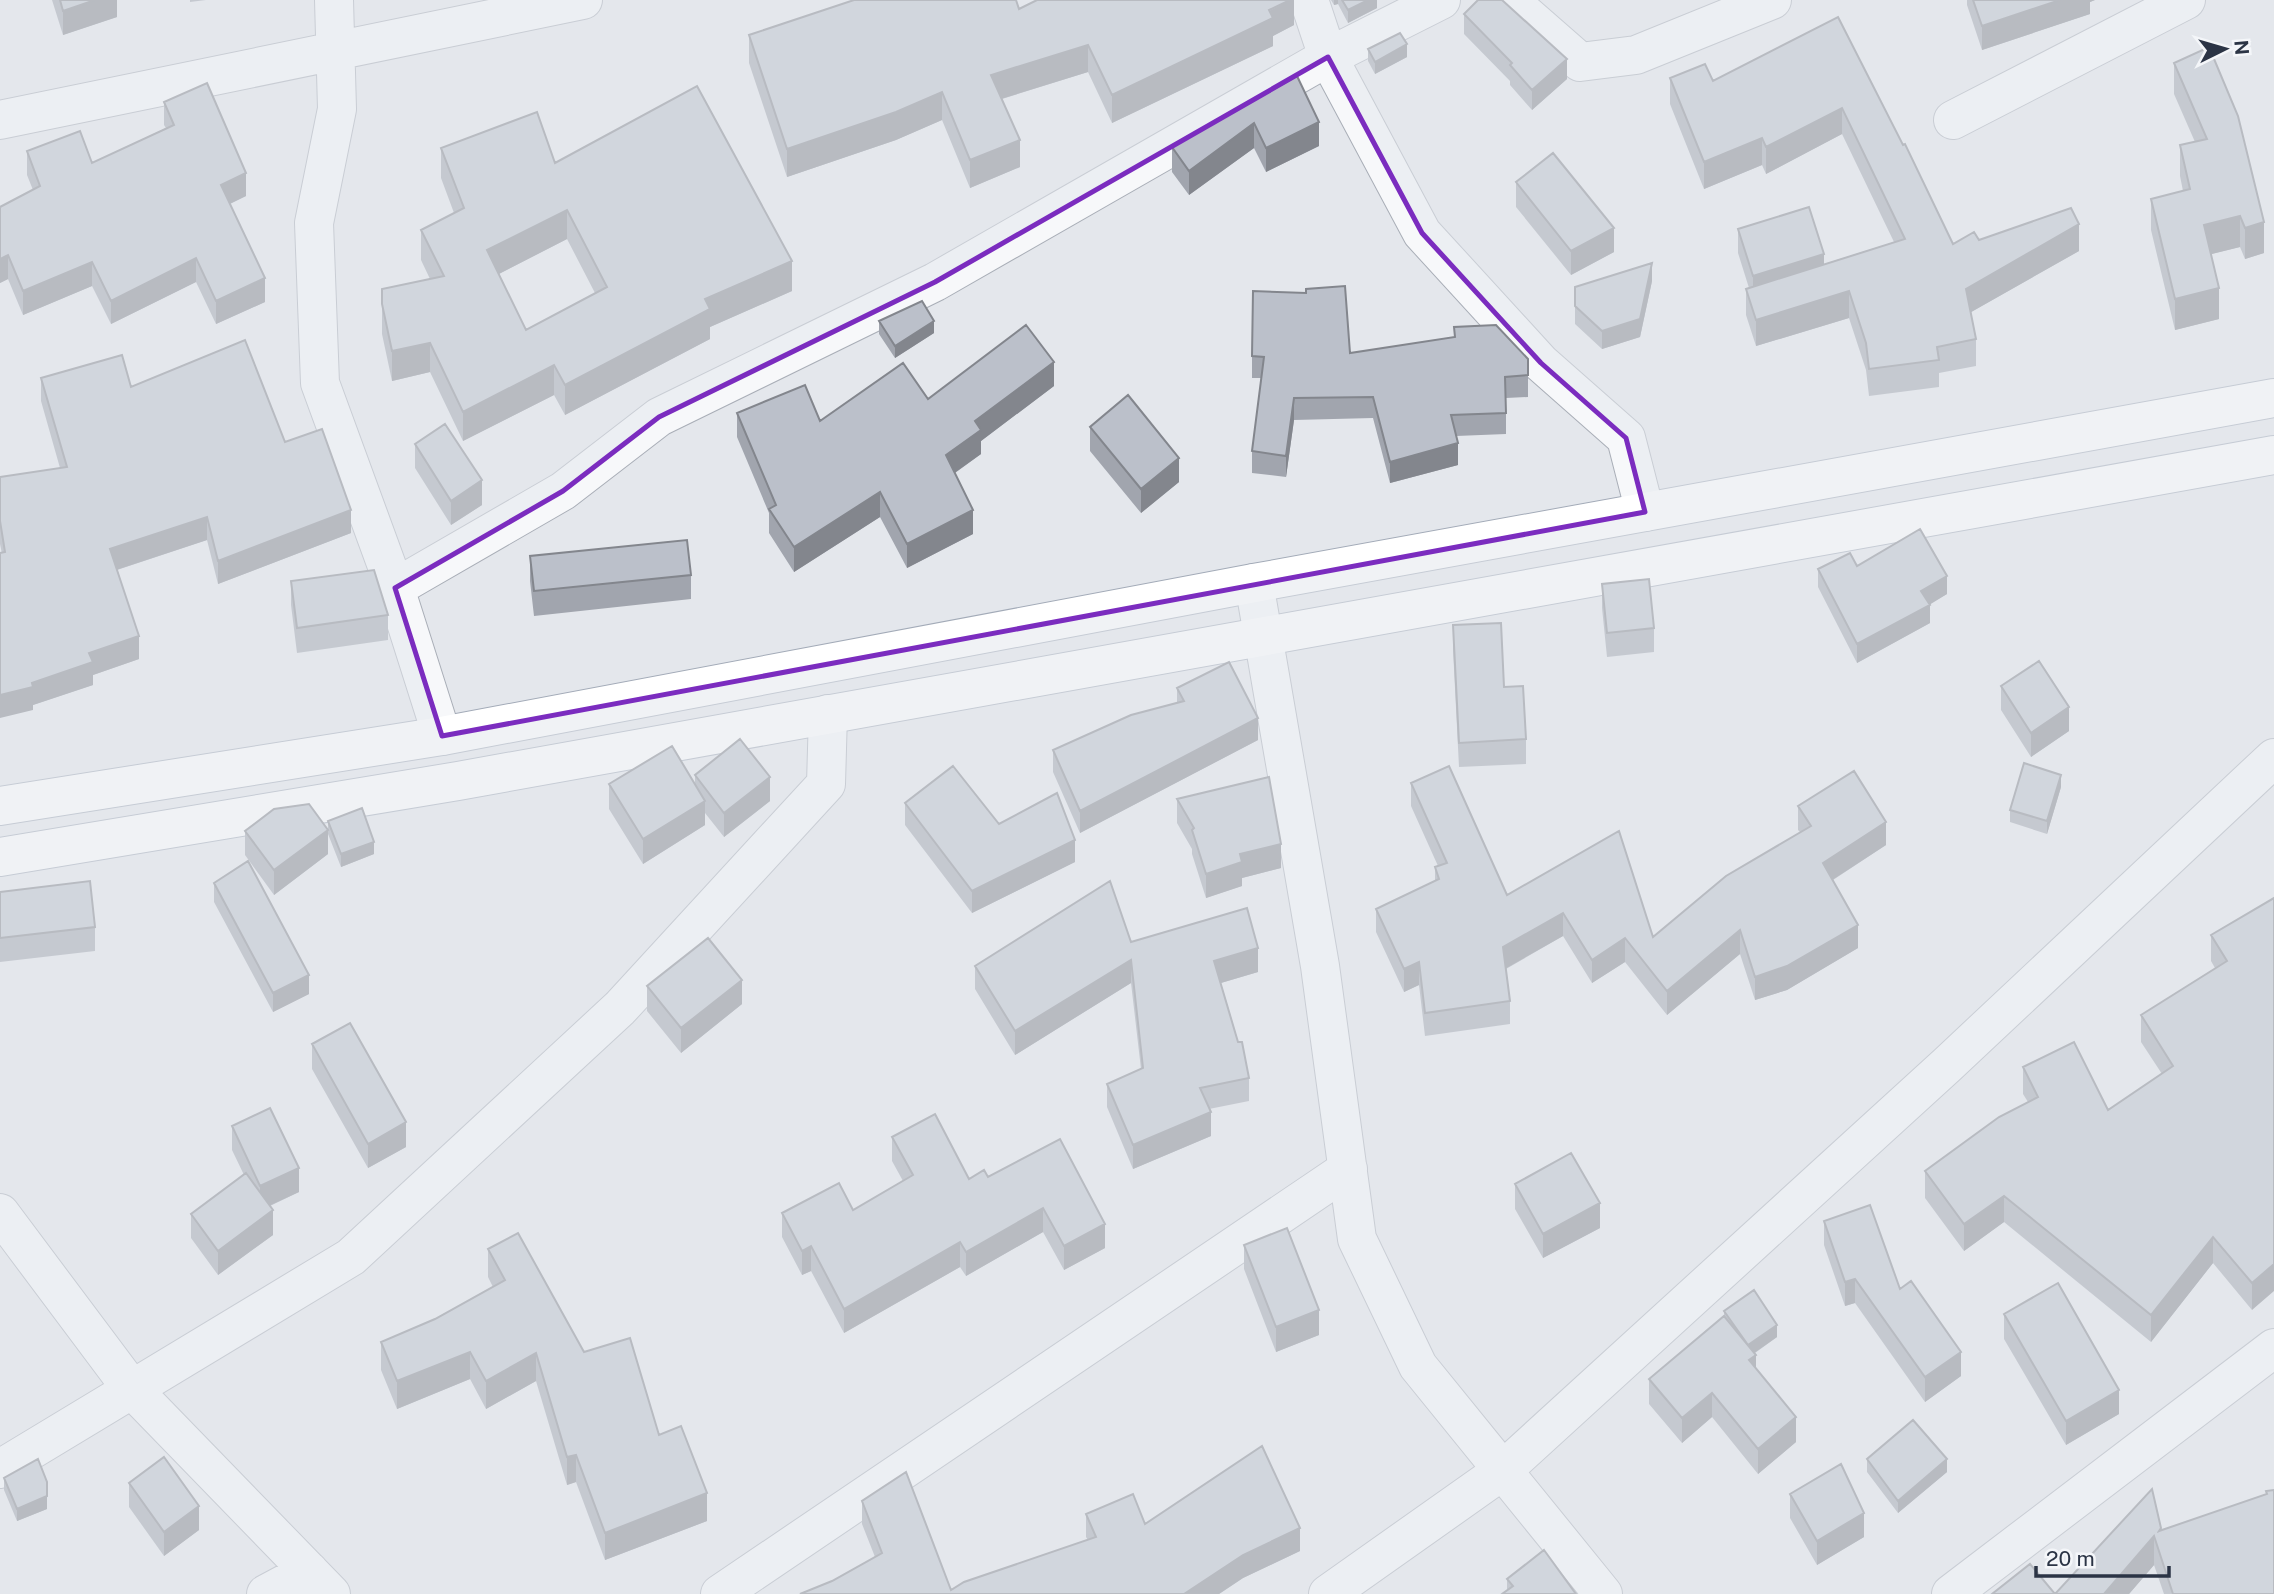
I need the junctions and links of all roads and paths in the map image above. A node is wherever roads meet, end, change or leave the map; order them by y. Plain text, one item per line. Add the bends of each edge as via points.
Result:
1 (334, 0) edge
2 (583, 0) edge
3 (1309, 0) edge
4 (1441, 0) edge
5 (1509, 0) edge
6 (1772, 0) edge
7 (2186, 0) edge
8 (336, 49) junction
9 (1328, 57) junction
10 (0, 120) edge
11 (1953, 120) dead end
12 (2274, 398) edge
13 (2274, 455) edge
14 (1645, 512) junction
15 (1254, 583) junction
16 (396, 588) junction
17 (1264, 636) junction
18 (828, 714) junction
19 (442, 736) junction
20 (2274, 758) edge
21 (0, 806) edge
22 (0, 857) edge
23 (1348, 1169) junction
24 (0, 1213) edge
25 (2274, 1348) edge
26 (131, 1388) junction
27 (0, 1469) edge
28 (1502, 1471) junction
29 (320, 1583) edge
30 (266, 1594) edge
31 (720, 1594) edge
32 (1328, 1594) edge
33 (1603, 1594) edge
34 (1951, 1594) edge

1 - 8 street
2 - 8 street
3 - 9 street
4 - 9 street
5 - 6 street via 1580,62 1636,55
7 - 11 street
8 - 10 street
8 - 16 street via 337,109 314,223 320,383
9 - 14 street via 1422,233 1541,363 1626,438
9 - 16 street via 935,282 659,417 563,491
12 - 14 main road
13 - 17 main road
14 - 15 main road
15 - 17 street
15 - 19 main road
16 - 19 street
17 - 18 main road
17 - 23 street via 1320,966
18 - 22 main road
18 - 26 street via 826,784 620,1008 351,1257
19 - 21 main road
20 - 28 street via 1947,1065
23 - 28 street via 1357,1238 1418,1366
23 - 31 street
24 - 26 street
25 - 34 street
26 - 27 street
26 - 29 street
28 - 32 street
28 - 33 street
29 - 30 street

